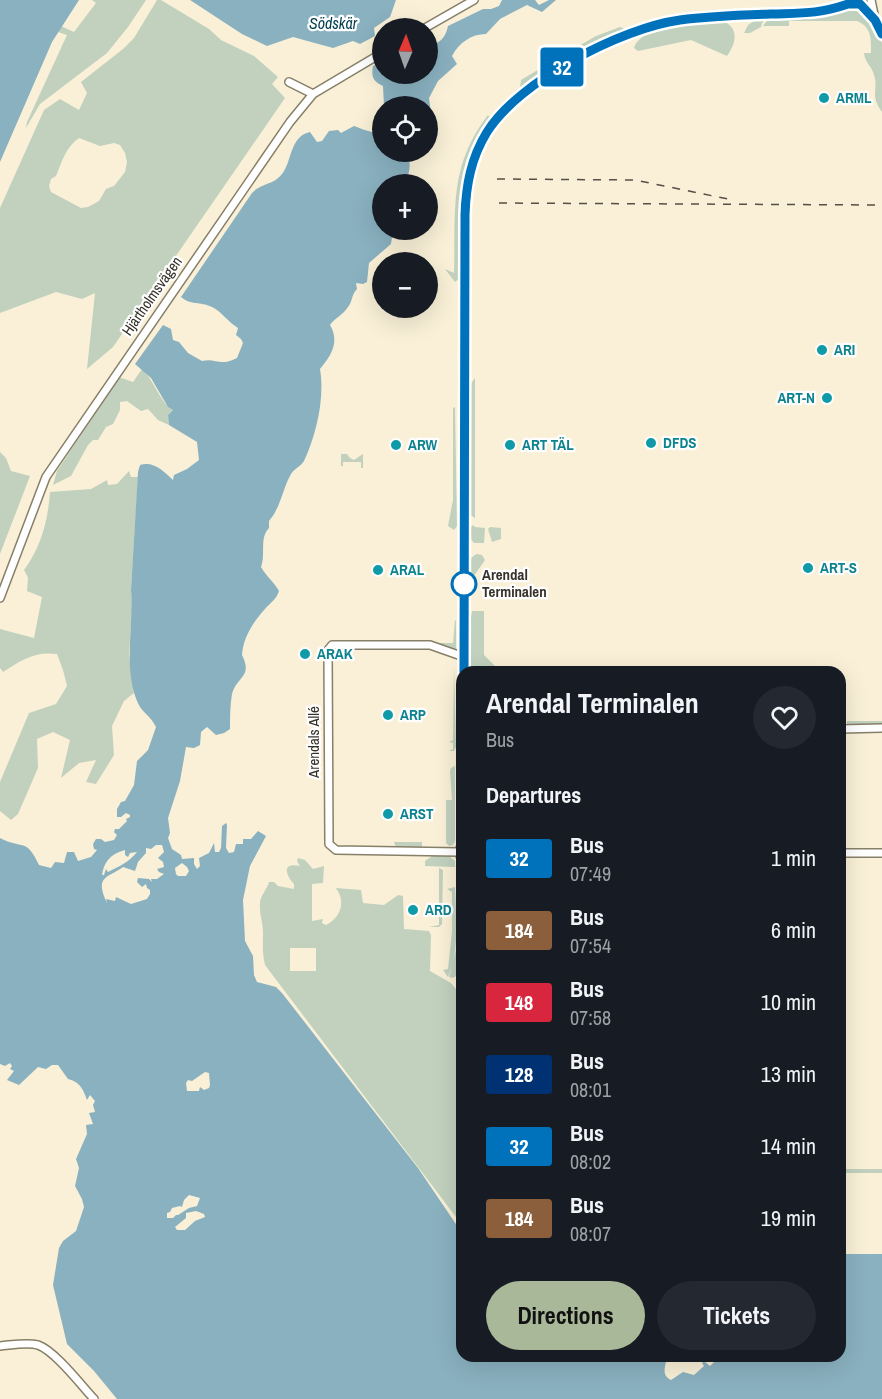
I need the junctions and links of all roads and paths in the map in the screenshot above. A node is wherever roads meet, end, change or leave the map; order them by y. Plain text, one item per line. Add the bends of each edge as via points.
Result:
1 (474, 0) edge
2 (841, 0) edge
3 (870, 0) edge
4 (855, 3) edge
5 (835, 7) junction
6 (875, 20) junction
7 (438, 21) edge
8 (882, 34) edge
9 (372, 59) edge
10 (289, 82) dead end
11 (313, 94) junction
12 (0, 598) edge
13 (464, 657) junction
14 (464, 666) edge
15 (882, 728) edge
16 (846, 729) edge
17 (456, 852) edge
18 (846, 853) edge
19 (882, 853) edge
20 (0, 1346) edge
21 (94, 1399) edge

1 - 7 street
2 - 5 street
3 - 4 street
3 - 6 street
4 - 5 street
4 - 6 street
5 - 13 street via 802,15 677,20 654,26 583,55 535,85 507,108 487,132 469,173 465,215
6 - 8 street
9 - 11 street, Hjärtholmsvägen
10 - 11 street
11 - 12 street, Hjärtholmsvägen via 276,141 46,477
13 - 14 street
13 - 17 street, Arendals Allé via 430,645 332,645 328,650 329,844 336,850
15 - 16 street
18 - 19 street
20 - 21 street via 32,1344 49,1351

